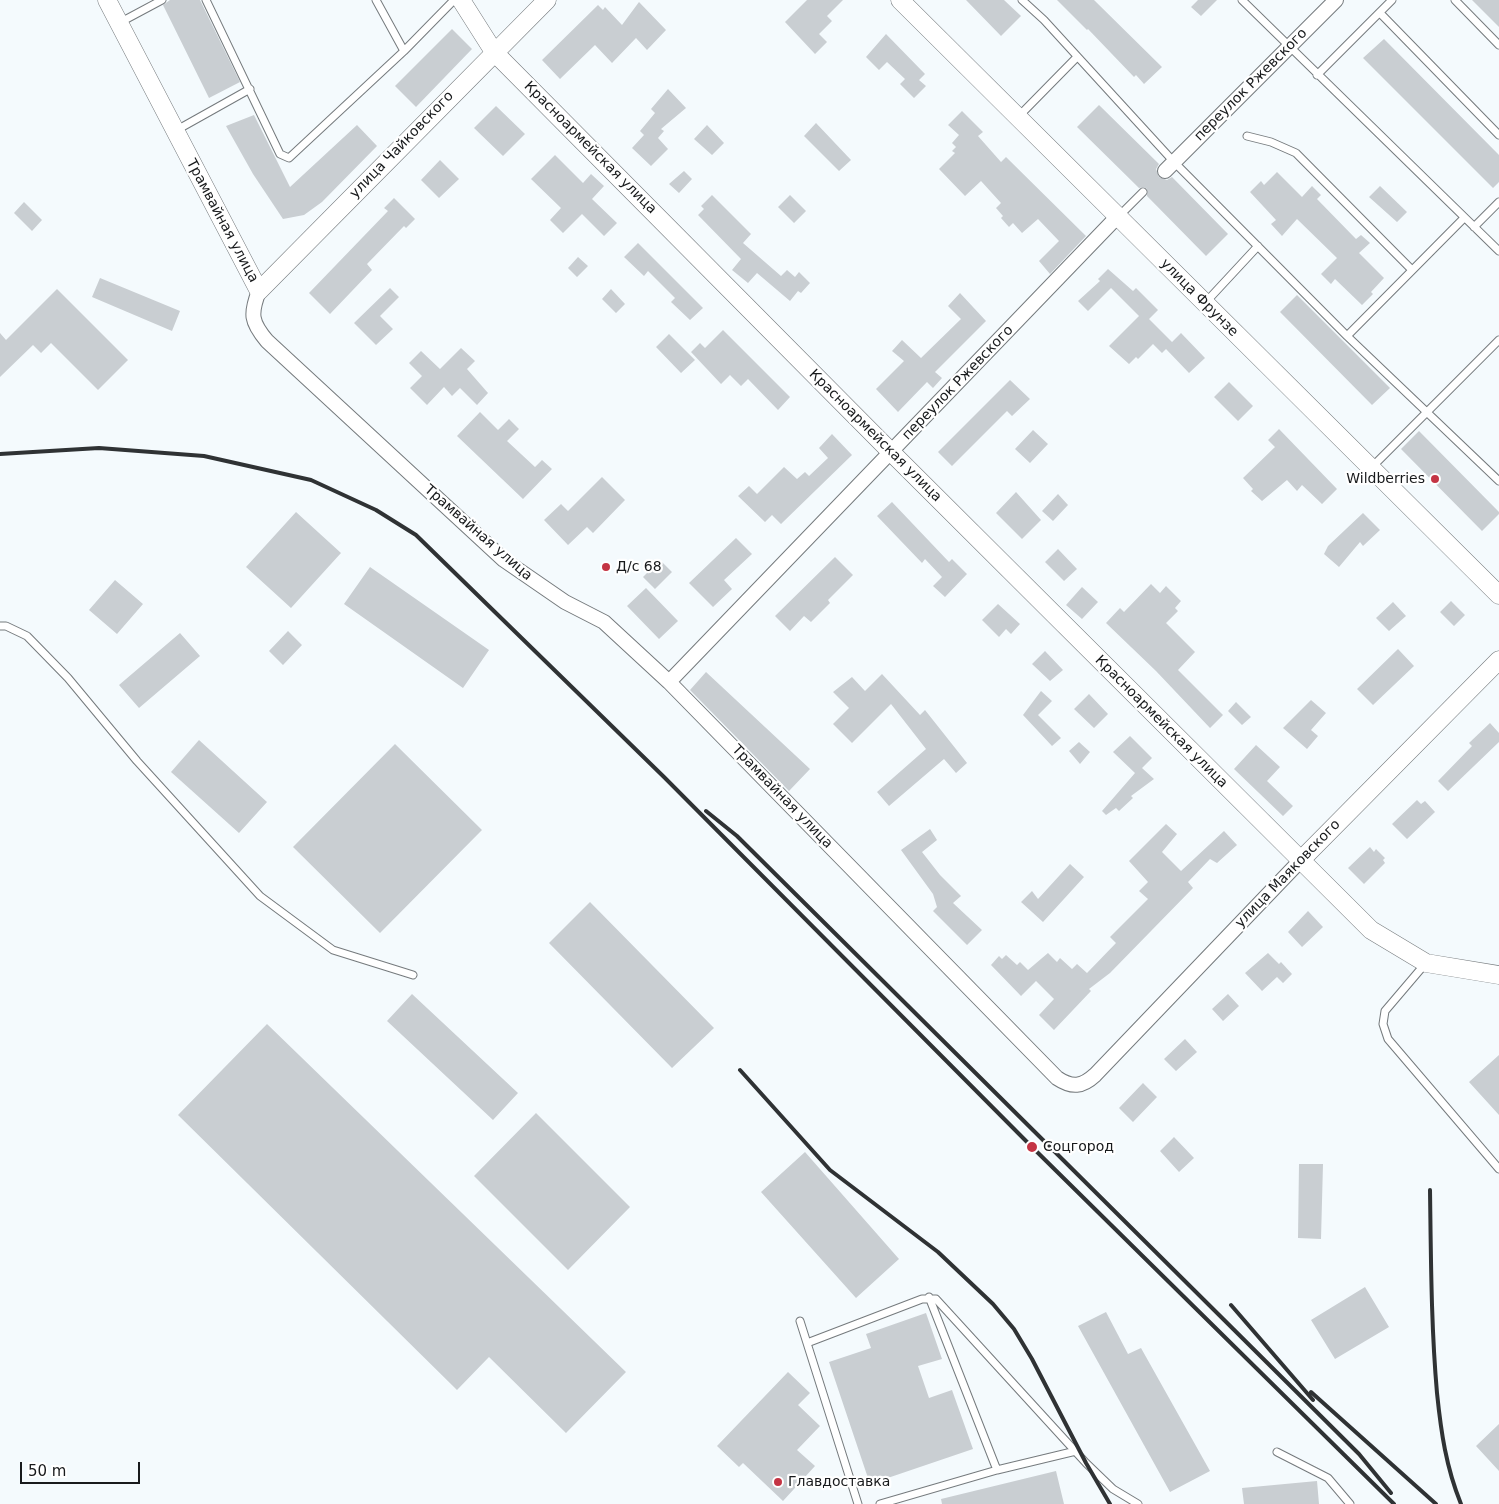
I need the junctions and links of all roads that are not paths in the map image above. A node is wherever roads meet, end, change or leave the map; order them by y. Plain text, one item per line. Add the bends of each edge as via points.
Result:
1 (107, 0) edge
2 (162, 0) edge
3 (206, 0) edge
4 (376, 0) edge
5 (454, 0) edge
6 (461, 0) edge
7 (547, 0) edge
8 (900, 0) edge
9 (1022, 0) edge
10 (1242, 0) edge
11 (1336, 0) edge
12 (1392, 0) edge
13 (1455, 0) edge
14 (1380, 13) junction
15 (119, 23) junction
16 (1499, 45) edge
17 (1290, 46) junction
18 (404, 51) junction
19 (494, 52) junction
20 (1077, 57) junction
21 (1317, 75) junction
22 (250, 89) junction
23 (1017, 118) junction
24 (175, 131) junction
25 (1499, 135) edge
26 (1247, 136) dead end
27 (1170, 167) junction
28 (1143, 192) dead end
29 (1499, 202) edge
30 (1117, 217) junction
31 (1464, 218) junction
32 (1474, 227) junction
33 (1258, 246) junction
34 (1499, 251) edge
35 (1412, 270) junction
36 (259, 291) junction
37 (1205, 304) junction
38 (1347, 336) junction
39 (1499, 340) edge
40 (1427, 412) junction
41 (892, 453) junction
42 (1372, 468) junction
43 (1499, 481) edge
44 (1499, 596) edge
45 (0, 626) edge
46 (1499, 660) edge
47 (669, 682) junction
48 (1301, 860) junction
49 (1426, 964) junction
50 (413, 975) dead end
51 (1499, 975) edge
52 (1076, 1086) joint
53 (1499, 1169) edge
54 (930, 1298) junction
55 (800, 1320) dead end
56 (807, 1344) junction
57 (1076, 1452) junction
58 (1277, 1452) dead end
59 (997, 1470) junction
60 (858, 1504) edge
61 (880, 1504) edge
62 (1138, 1504) edge
63 (1350, 1504) edge

1 - 15 street, Трамвайная улица
2 - 15 lane
3 - 22 lane
4 - 18 lane
5 - 18 lane
6 - 19 street, Красноармейская улица
7 - 19 street, улица Чайковского
8 - 23 street, улица Фрунзе
9 - 20 lane
10 - 17 lane
11 - 17 street, переулок Ржевского
12 - 14 lane
13 - 16 lane
14 - 21 lane
14 - 25 lane
15 - 24 street, Трамвайная улица
17 - 21 lane
17 - 27 street, переулок Ржевского
18 - 22 lane via 289,158 280,154
19 - 36 street, улица Чайковского
19 - 41 street, Красноармейская улица
20 - 23 lane
20 - 27 lane
21 - 31 lane
22 - 24 lane
23 - 30 street, улица Фрунзе
24 - 36 street, Трамвайная улица
26 - 35 lane via 1296,153
27 - 33 lane
28 - 30 lane, переулок Ржевского
29 - 32 lane
30 - 37 street, улица Фрунзе
30 - 41 street, переулок Ржевского
31 - 32 lane
31 - 35 lane
32 - 34 lane
33 - 37 lane
33 - 38 lane
35 - 38 lane
36 - 47 street, Трамвайная улица via 252,309 253,317 267,341 504,560 565,602 604,622
37 - 42 street, улица Фрунзе
38 - 40 lane
39 - 40 lane
40 - 42 lane
40 - 43 lane
41 - 47 street, переулок Ржевского
41 - 48 street, Красноармейская улица
42 - 44 street, улица Фрунзе
45 - 50 lane via 28,636 260,896 333,950
46 - 48 street, улица Маяковского
47 - 52 street, Трамвайная улица via 1057,1078
48 - 49 street, Красноармейская улица via 1371,930
48 - 52 street, улица Маяковского via 1095,1075
49 - 51 street
49 - 53 lane via 1385,1011 1383,1024 1388,1039
54 - 56 lane
54 - 57 lane via 941,1303
54 - 59 lane
55 - 56 lane
56 - 60 lane
57 - 59 lane
57 - 62 lane via 1113,1489
58 - 63 lane via 1328,1478
59 - 61 lane

